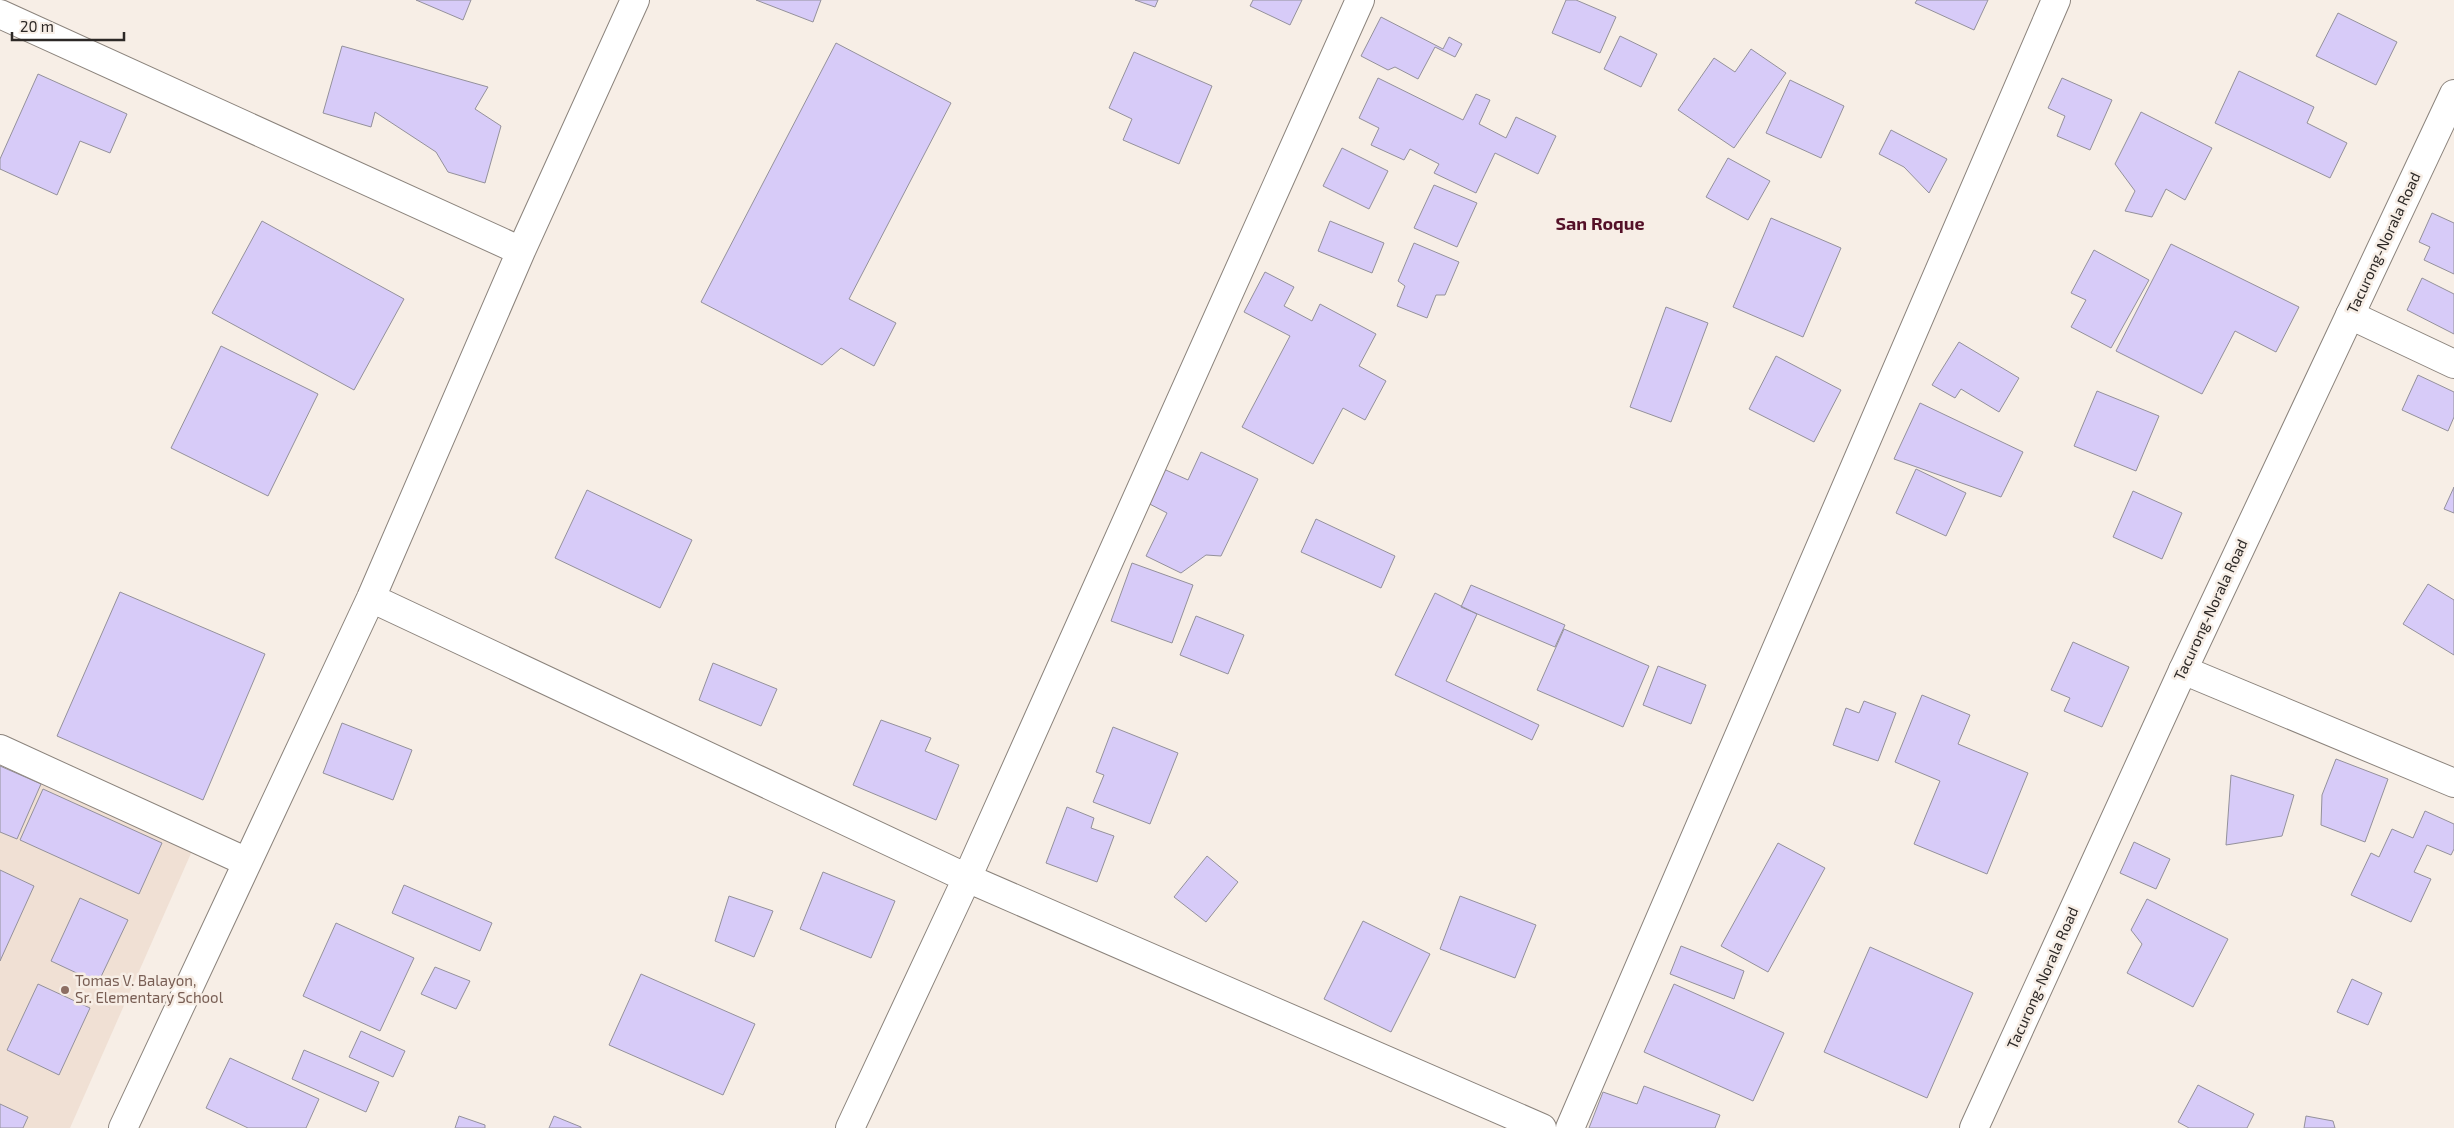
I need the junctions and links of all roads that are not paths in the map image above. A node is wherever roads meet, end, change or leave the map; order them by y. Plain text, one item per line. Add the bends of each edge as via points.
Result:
1 (635, 0) edge
2 (1360, 0) edge
3 (2056, 0) edge
4 (0, 14) edge
5 (2454, 94) edge
6 (522, 251) junction
7 (2350, 315) junction
8 (2454, 364) edge
9 (371, 598) junction
10 (2183, 670) junction
11 (0, 749) edge
12 (2454, 783) edge
13 (247, 862) junction
14 (967, 878) junction
15 (123, 1128) edge
16 (850, 1128) edge
17 (1542, 1128) edge
18 (1570, 1128) edge
19 (1974, 1128) edge

1 - 6 street
2 - 14 street
3 - 18 street
4 - 6 street
5 - 7 street, Tacurong-Norala Road
6 - 9 street
7 - 8 street
7 - 10 street, Tacurong-Norala Road
9 - 13 street
9 - 14 street
10 - 12 street
10 - 19 street, Tacurong-Norala Road
11 - 13 street
13 - 15 street
14 - 16 street
14 - 17 street

